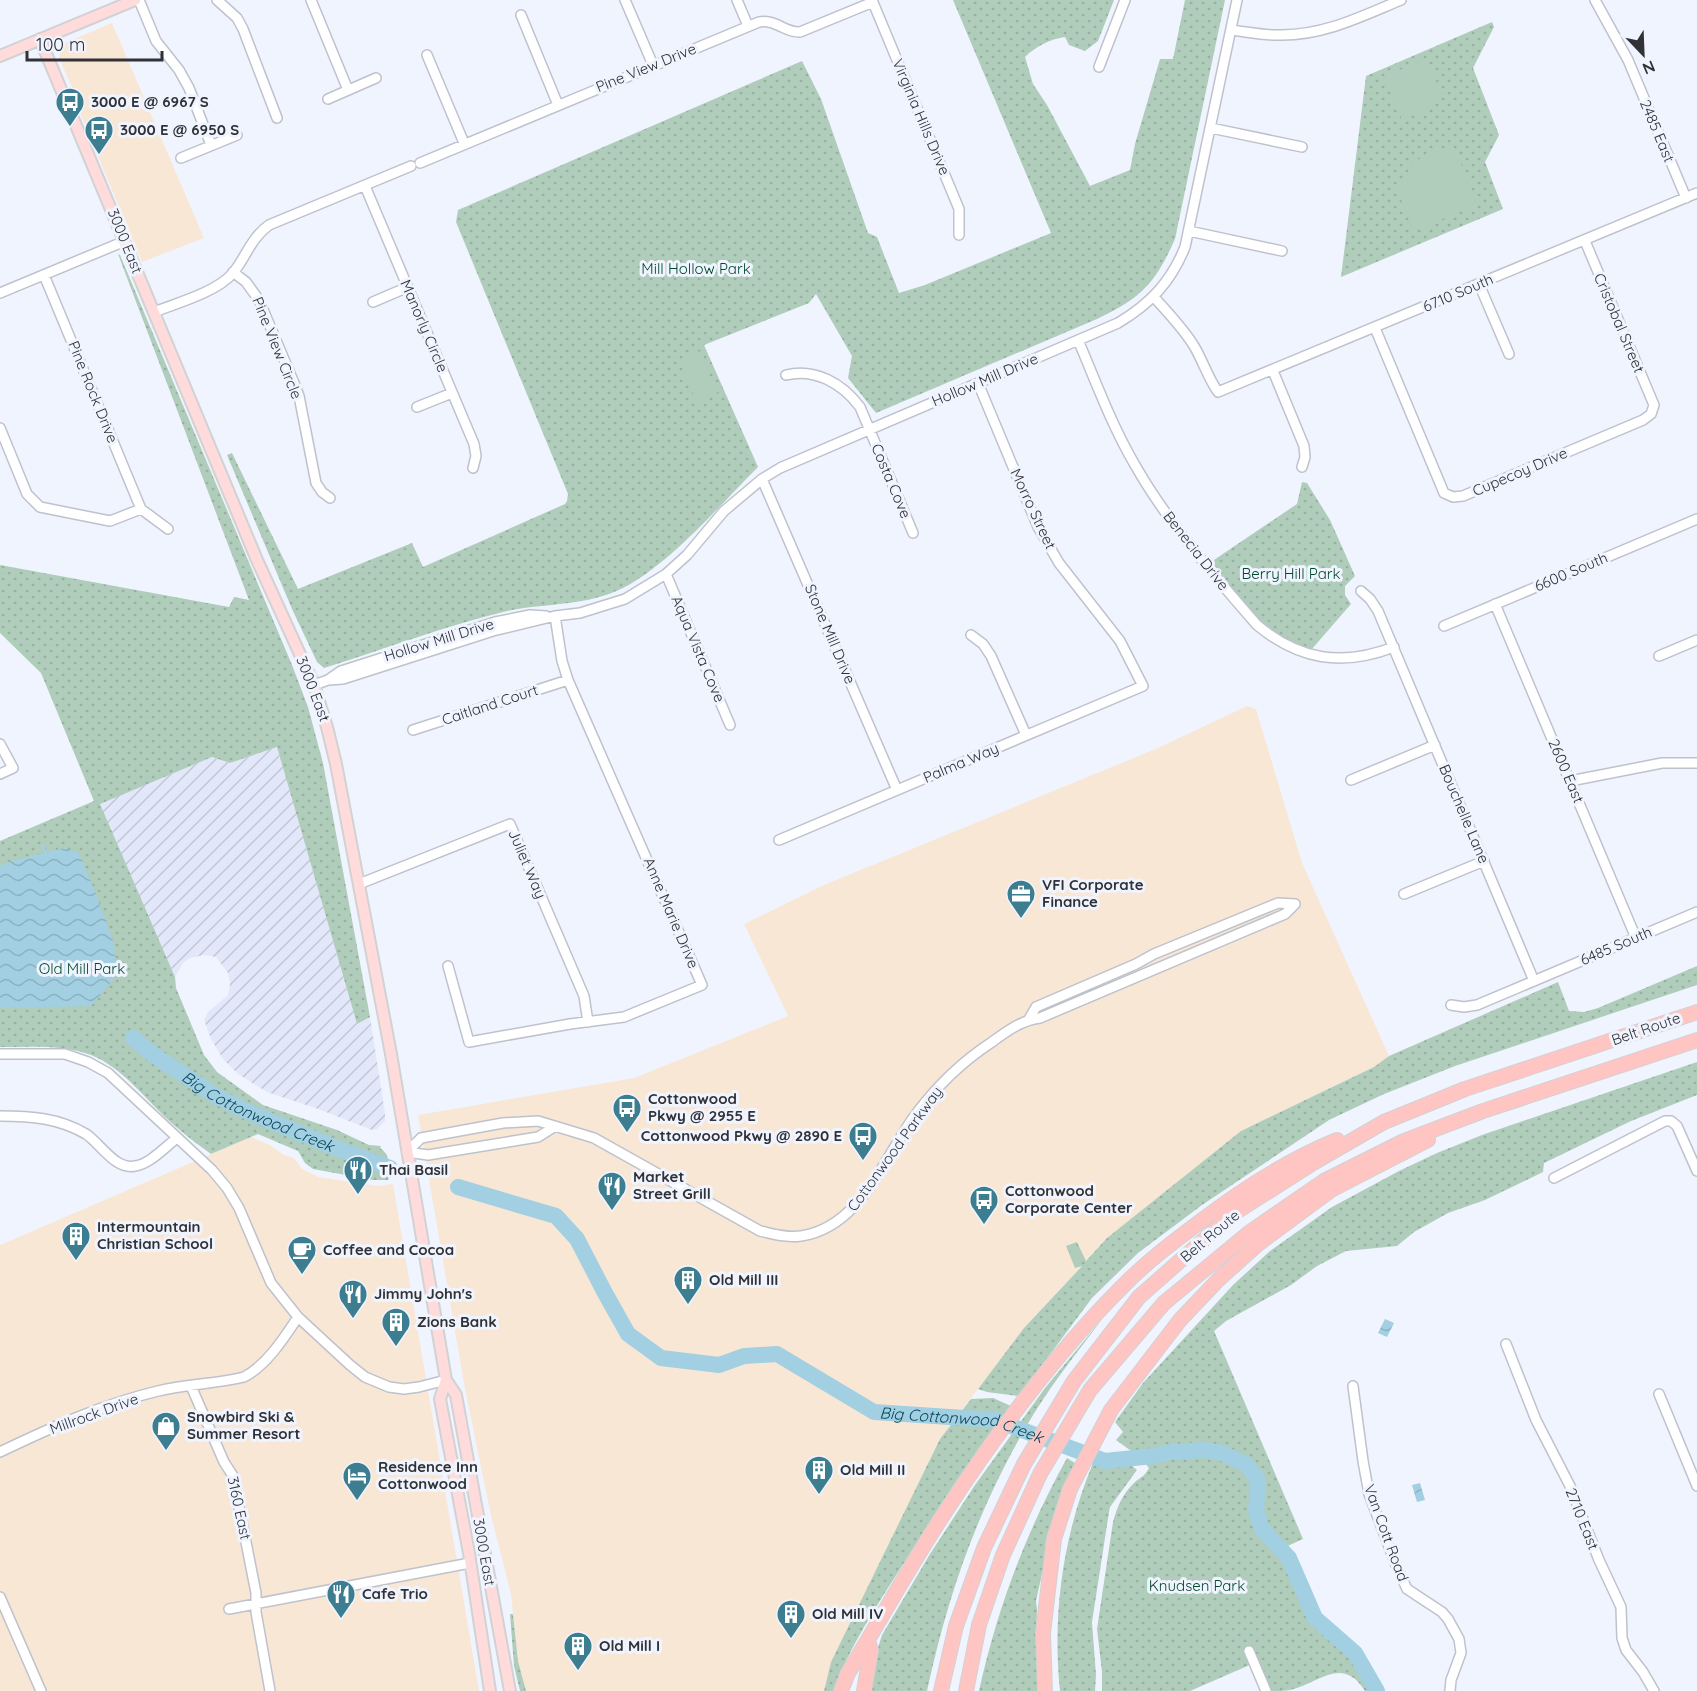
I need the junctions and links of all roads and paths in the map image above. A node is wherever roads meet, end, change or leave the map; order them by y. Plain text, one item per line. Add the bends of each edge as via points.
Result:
1 (137, 0) edge
2 (217, 0) edge
3 (311, 0) edge
4 (625, 0) edge
5 (737, 0) edge
6 (1125, 0) edge
7 (1237, 0) edge
8 (1401, 0) edge
9 (1595, 0) edge
10 (873, 1) edge
11 (521, 15) dead end
12 (748, 27) junction
13 (1231, 30) junction
14 (40, 39) junction
15 (427, 55) dead end
16 (0, 56) edge
17 (653, 65) junction
18 (1099, 67) dead end
19 (376, 78) dead end
20 (348, 90) junction
21 (328, 99) dead end
22 (558, 105) junction
23 (277, 118) dead end
24 (1211, 128) junction
25 (237, 135) dead end
26 (464, 143) junction
27 (212, 145) junction
28 (1302, 147) dead end
29 (181, 158) dead end
30 (365, 186) junction
31 (1697, 194) edge
32 (1686, 198) junction
33 (1189, 231) junction
34 (959, 235) dead end
35 (125, 241) junction
36 (1585, 241) junction
37 (1282, 251) dead end
38 (233, 272) junction
39 (44, 275) junction
40 (1479, 284) junction
41 (408, 287) junction
42 (0, 293) edge
43 (1154, 297) junction
44 (373, 302) dead end
45 (154, 312) junction
46 (1375, 328) junction
47 (1078, 340) junction
48 (1509, 354) dead end
49 (1273, 371) junction
50 (786, 375) dead end
51 (978, 383) junction
52 (452, 393) junction
53 (1654, 405) joint
54 (417, 407) dead end
55 (0, 428) edge
56 (869, 428) junction
57 (1302, 467) dead end
58 (474, 468) dead end
59 (762, 479) junction
60 (330, 498) dead end
61 (141, 509) junction
62 (1697, 520) edge
63 (168, 530) dead end
64 (913, 533) dead end
65 (666, 574) junction
66 (1361, 591) dead end
67 (1496, 604) junction
68 (555, 616) junction
69 (1444, 626) dead end
70 (971, 635) dead end
71 (1697, 640) edge
72 (1394, 647) junction
73 (1659, 656) dead end
74 (568, 680) junction
75 (314, 685) junction
76 (1143, 686) joint
77 (730, 725) dead end
78 (413, 730) dead end
79 (1026, 735) junction
80 (0, 744) edge
81 (1435, 745) junction
82 (1697, 764) edge
83 (0, 774) edge
84 (1352, 780) dead end
85 (1570, 781) junction
86 (897, 790) junction
87 (779, 840) dead end
88 (1484, 861) junction
89 (359, 884) junction
90 (1404, 894) dead end
91 (1697, 912) edge
92 (1636, 938) junction
93 (448, 966) dead end
94 (1534, 981) junction
95 (1451, 1005) dead end
96 (1697, 1012) edge
97 (1029, 1019) junction
98 (588, 1022) junction
99 (1697, 1040) edge
100 (0, 1054) edge
101 (1483, 1112) junction
102 (0, 1116) edge
103 (1384, 1122) junction
104 (554, 1127) junction
105 (177, 1138) junction
106 (407, 1152) junction
107 (1697, 1171) edge
108 (1554, 1178) dead end
109 (298, 1317) junction
110 (1506, 1344) dead end
111 (446, 1380) junction
112 (191, 1386) junction
113 (1353, 1386) dead end
114 (1659, 1394) dead end
115 (0, 1452) edge
116 (1697, 1486) edge
117 (470, 1563) junction
118 (0, 1597) edge
119 (256, 1603) junction
120 (229, 1609) dead end
121 (1043, 1633) junction
122 (868, 1641) junction
123 (1249, 1652) dead end
124 (40, 1691) edge
125 (270, 1691) edge
126 (490, 1691) edge
127 (510, 1691) edge
128 (841, 1691) edge
129 (864, 1691) edge
130 (941, 1691) edge
131 (966, 1691) edge
132 (1045, 1691) edge
133 (1050, 1691) edge
134 (1266, 1691) edge
135 (1450, 1691) edge
136 (1654, 1691) edge

1 - 14 main road
1 - 27 street via 156,41 189,88
2 - 23 street via 243,29
3 - 20 street
4 - 17 street
5 - 12 street
6 - 18 street
7 - 13 street, Hollow Mill Drive
8 - 13 street via 1316,32 1279,36
9 - 32 street, 2485 East via 1628,60
10 - 12 street, Pine View Drive via 800,32 766,21
10 - 34 street, Virginia Hills Drive via 959,209
11 - 22 street
12 - 17 street, Pine View Drive
13 - 24 street, Hollow Mill Drive
14 - 16 main road
14 - 35 main road, 3000 East
15 - 26 street
17 - 22 street, Pine View Drive
19 - 20 street
20 - 21 street
22 - 26 street, Pine View Drive
24 - 28 street
24 - 33 street, Hollow Mill Drive
25 - 27 street
26 - 30 street, Pine View Drive
27 - 29 street
30 - 38 street, Pine View Drive via 269,225 253,240
30 - 41 street, Manorly Circle
31 - 32 street, 6710 South
32 - 36 street, 6710 South
33 - 37 street
33 - 43 street, Hollow Mill Drive via 1179,261
35 - 39 street
35 - 45 main road, 3000 East
36 - 40 street, 6710 South
36 - 53 street, Cristobal Street
38 - 45 street, Pine View Drive via 224,282
38 - 60 street, Pine View Circle via 259,300 298,396 316,483
39 - 42 street
39 - 61 street, Pine Rock Drive
40 - 46 street, 6710 South
40 - 48 street
41 - 44 street
41 - 52 street, Manorly Circle
43 - 47 street, Hollow Mill Drive via 1118,323
43 - 49 street, 6710 South via 1187,335 1218,392
45 - 75 main road, 3000 East
46 - 49 street, 6710 South
46 - 53 street, Cupecoy Drive via 1444,493 1453,497 1643,420
47 - 51 street, Hollow Mill Drive
47 - 72 street, Benecia Drive via 1146,484 1257,625 1287,646 1327,658 1366,656
49 - 57 street via 1304,446
50 - 56 street, Costa Cove via 810,373 840,386 860,406
51 - 56 street, Hollow Mill Drive
51 - 76 street, Morro Street via 1049,548 1120,641
52 - 54 street
52 - 58 street, Manorly Circle via 474,444
55 - 61 street via 27,494 40,507 103,521
56 - 59 street, Hollow Mill Drive
56 - 64 street, Costa Cove
59 - 65 street, Hollow Mill Drive via 724,511
59 - 86 street, Stone Mill Drive
61 - 63 street
62 - 67 street, 6600 South
65 - 68 street, Hollow Mill Drive via 624,599 580,613
65 - 77 street, Aqua Vista Cove
66 - 72 street, Bouchelle Lane via 1378,610
67 - 69 street, 6600 South
67 - 85 street, 2600 East
68 - 74 street, Anne Marie Drive
68 - 75 street, Hollow Mill Drive via 478,636 343,680
70 - 79 street via 991,656
71 - 73 street
72 - 81 street, Bouchelle Lane
74 - 78 street, Caitland Court
74 - 98 street, Anne Marie Drive via 702,985 624,1017
75 - 89 main road, 3000 East via 333,748
76 - 79 street, Palma Way
79 - 86 street, Palma Way
80 - 83 street via 13,768
81 - 84 street
81 - 88 street, Bouchelle Lane
82 - 85 street via 1662,763
85 - 92 street, 2600 East
86 - 87 street, Palma Way
88 - 90 street
88 - 94 street, Bouchelle Lane
89 - 98 street, Juliet Way via 510,824 584,996
89 - 106 main road, 3000 East
91 - 92 street, 6485 South
92 - 94 street, 6485 South
93 - 98 street, Anne Marie Drive via 469,1042
94 - 95 street, 6485 South via 1477,1005
96 - 103 highway, Belt Route via 1465,1089
97 - 97 street, Cottonwood Parkway via 1040,1018 1226,940 1285,914 1295,904 1278,903 1154,954 1036,1007
97 - 104 street, Cottonwood Parkway via 981,1049 937,1089 852,1210 826,1227 800,1236 760,1231 594,1138
99 - 101 highway, Belt Route
100 - 105 street via 65,1054 88,1062 108,1073
101 - 121 highway via 1331,1190 1258,1244 1180,1320 1111,1410 1070,1489 1054,1539
101 - 131 highway, Belt Route via 1404,1141 1324,1181 1250,1232 1164,1303 1090,1390 1040,1474 1003,1555 980,1625
102 - 105 street via 51,1119 72,1127 127,1167 145,1163
103 - 122 highway via 1304,1154 1231,1198 1121,1287 1051,1366 991,1445 946,1510
103 - 130 highway, Belt Route via 1233,1214 1139,1297 1074,1381 1024,1464 980,1559 956,1626
104 - 106 street via 538,1137 428,1155
104 - 106 street, Cottonwood Parkway via 538,1121 503,1123 421,1138
105 - 109 street via 227,1188 271,1282
106 - 111 main road, 3000 East
107 - 108 street via 1679,1130 1671,1121 1661,1121
109 - 111 street via 365,1377 404,1389
109 - 112 street, Millrock Drive via 254,1371 232,1380
110 - 136 street, 2710 East via 1621,1607 1626,1650
111 - 117 main road, 3000 East via 440,1399
111 - 127 main road, 3000 East via 456,1395
112 - 115 street, Millrock Drive via 158,1391 108,1407
112 - 119 street, 3160 East via 233,1476
113 - 135 street, Van Cott Road via 1369,1494 1396,1565 1407,1589 1442,1612 1459,1639 1461,1653 1450,1680
114 - 116 street
117 - 119 street
117 - 126 main road, 3000 East
118 - 124 street
119 - 120 street
119 - 125 street, 3160 East
121 - 132 highway
121 - 133 highway
122 - 128 highway
122 - 129 highway via 871,1650
123 - 134 street

